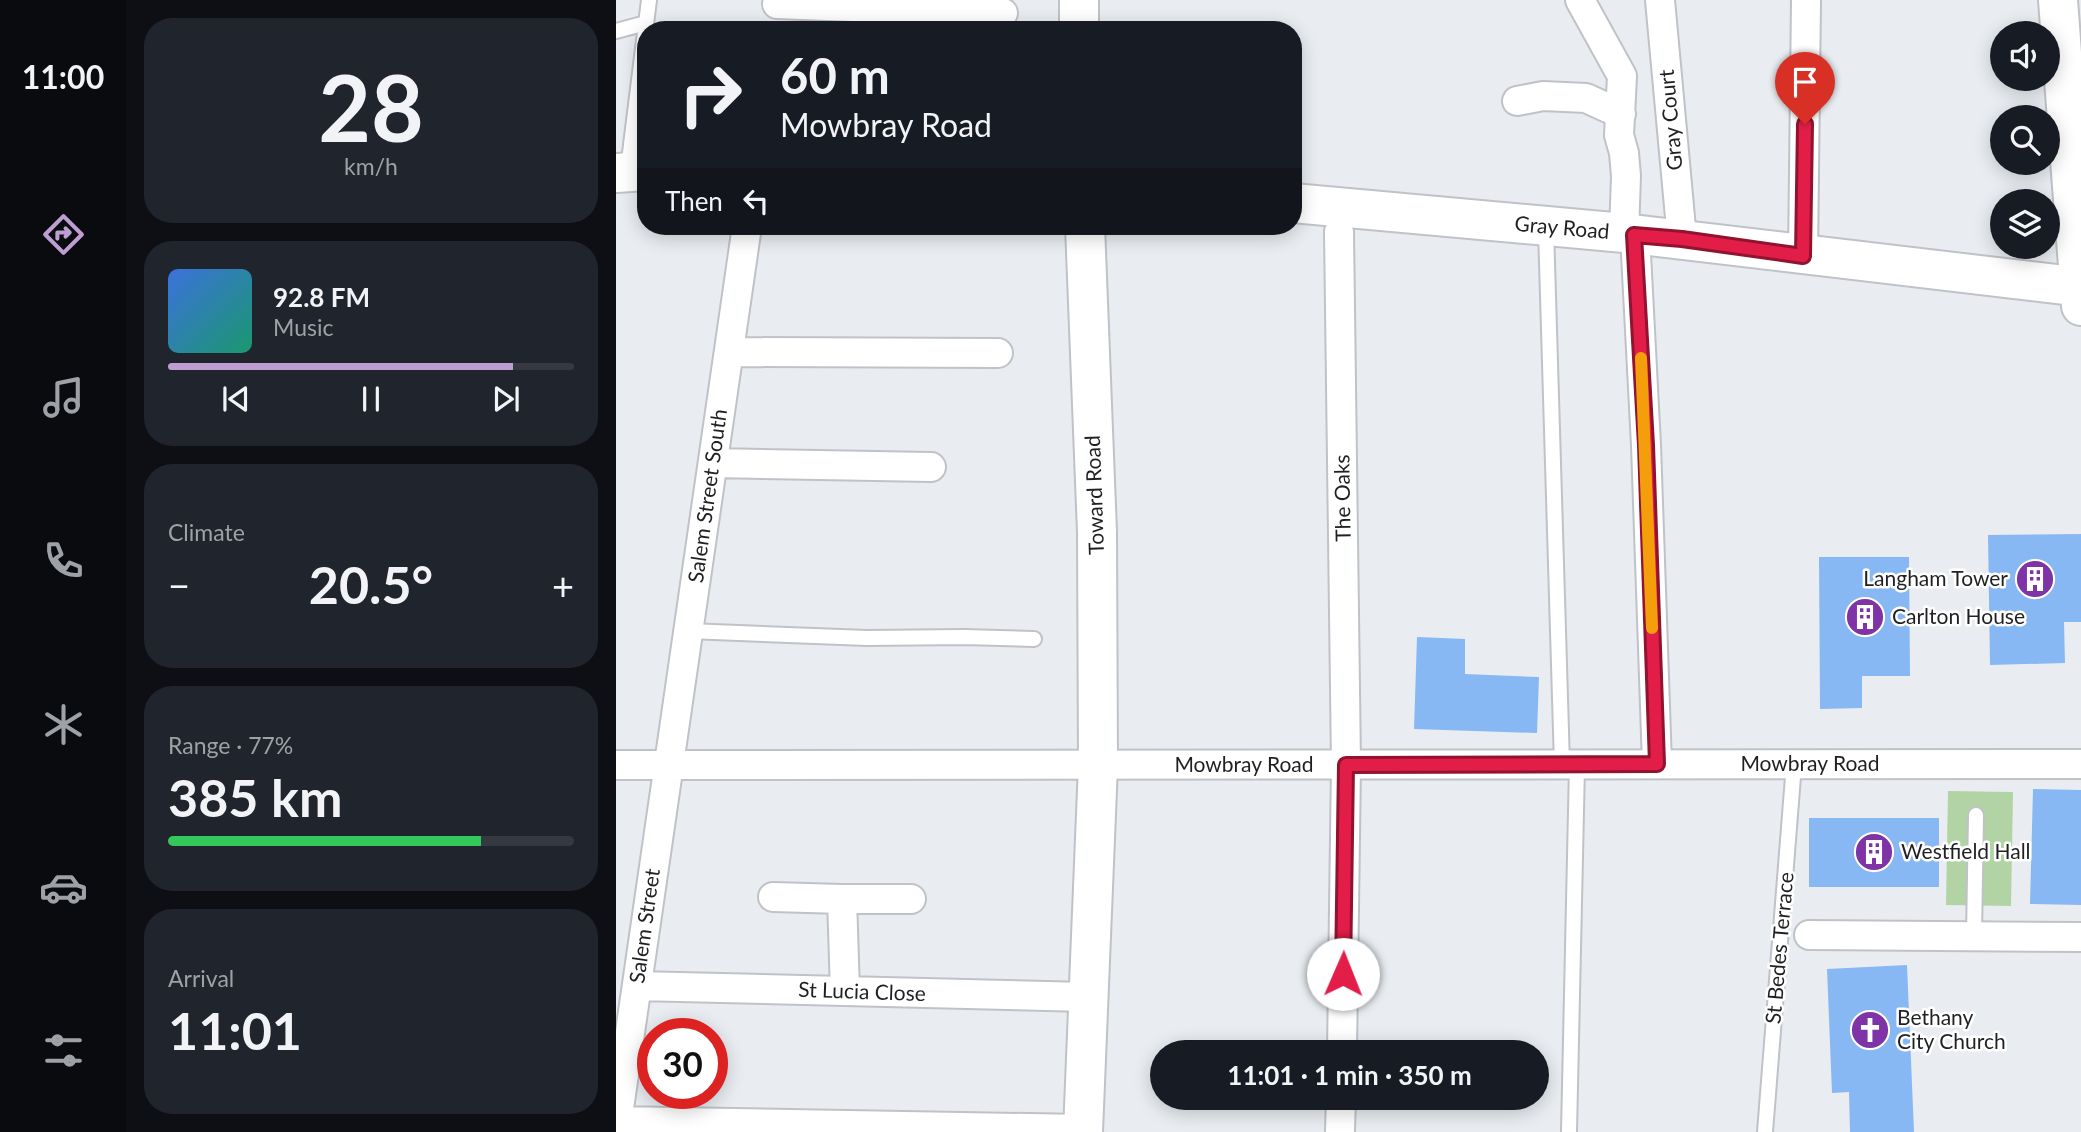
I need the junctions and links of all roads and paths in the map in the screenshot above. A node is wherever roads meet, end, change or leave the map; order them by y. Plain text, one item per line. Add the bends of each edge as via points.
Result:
1 (649, 0) edge
2 (1079, 0) edge
3 (1580, 0) edge
4 (1660, 0) edge
5 (1806, 0) edge
6 (2058, 0) edge
7 (776, 11) edge
8 (1003, 13) dead end
9 (646, 21) edge
10 (1079, 21) edge
11 (637, 25) edge
12 (616, 31) edge
13 (1517, 101) dead end
14 (637, 107) edge
15 (1621, 114) junction
16 (630, 172) edge
17 (1302, 204) edge
18 (1546, 227) junction
19 (1339, 232) dead end
20 (1630, 234) junction
21 (746, 235) edge
22 (1085, 235) edge
23 (1682, 239) junction
24 (1803, 256) junction
25 (2080, 294) edge
26 (729, 352) junction
27 (998, 353) dead end
28 (713, 463) junction
29 (931, 467) dead end
30 (688, 631) junction
31 (1034, 639) dead end
32 (1657, 764) junction
33 (1794, 764) junction
34 (2081, 764) edge
35 (616, 765) edge
36 (669, 765) junction
37 (1098, 765) junction
38 (1346, 765) junction
39 (1569, 765) junction
40 (1976, 815) dead end
41 (773, 897) dead end
42 (842, 899) junction
43 (911, 899) dead end
44 (1809, 935) dead end
45 (1974, 936) junction
46 (2081, 937) edge
47 (637, 986) junction
48 (845, 991) junction
49 (1087, 998) junction
50 (1342, 1040) edge
51 (1341, 1110) edge
52 (617, 1125) edge
53 (1083, 1130) edge
54 (1340, 1132) edge
55 (1569, 1132) edge
56 (1765, 1132) edge

1 - 9 lane
2 - 10 street
3 - 15 street via 1622,76
4 - 23 street, Gray Court
5 - 24 street
6 - 25 street
7 - 8 street
11 - 12 lane
13 - 15 street via 1543,96 1586,98
14 - 16 lane
15 - 20 street via 1619,135
17 - 18 street, Gray Road
18 - 20 street, Gray Road
18 - 39 lane
19 - 38 street, The Oaks
20 - 23 street, Gray Road
20 - 32 street via 1646,445
21 - 26 street, Salem Street South
22 - 37 street, Toward Road via 1097,531
23 - 24 street, Gray Road
24 - 25 street, Gray Road
26 - 27 street
26 - 28 street, Salem Street South
28 - 29 street
28 - 30 street, Salem Street South
30 - 31 lane
30 - 36 street, Salem Street South
32 - 33 street, Mowbray Road
32 - 39 street, Mowbray Road
33 - 34 street, Mowbray Road
33 - 56 lane, St Bedes Terrace
35 - 36 street, Mowbray Road
36 - 37 street, Mowbray Road
36 - 47 street, Salem Street
37 - 38 street, Mowbray Road
37 - 49 street, Toward Road
38 - 39 street, Mowbray Road
38 - 50 street, The Oaks
39 - 55 lane
40 - 45 lane
41 - 42 street
42 - 43 street
42 - 48 street
44 - 45 street
45 - 46 street
47 - 48 street, St Lucia Close
47 - 52 street, Salem Street
48 - 49 street, St Lucia Close
49 - 53 street, Toward Road
51 - 54 street
52 - 53 street

